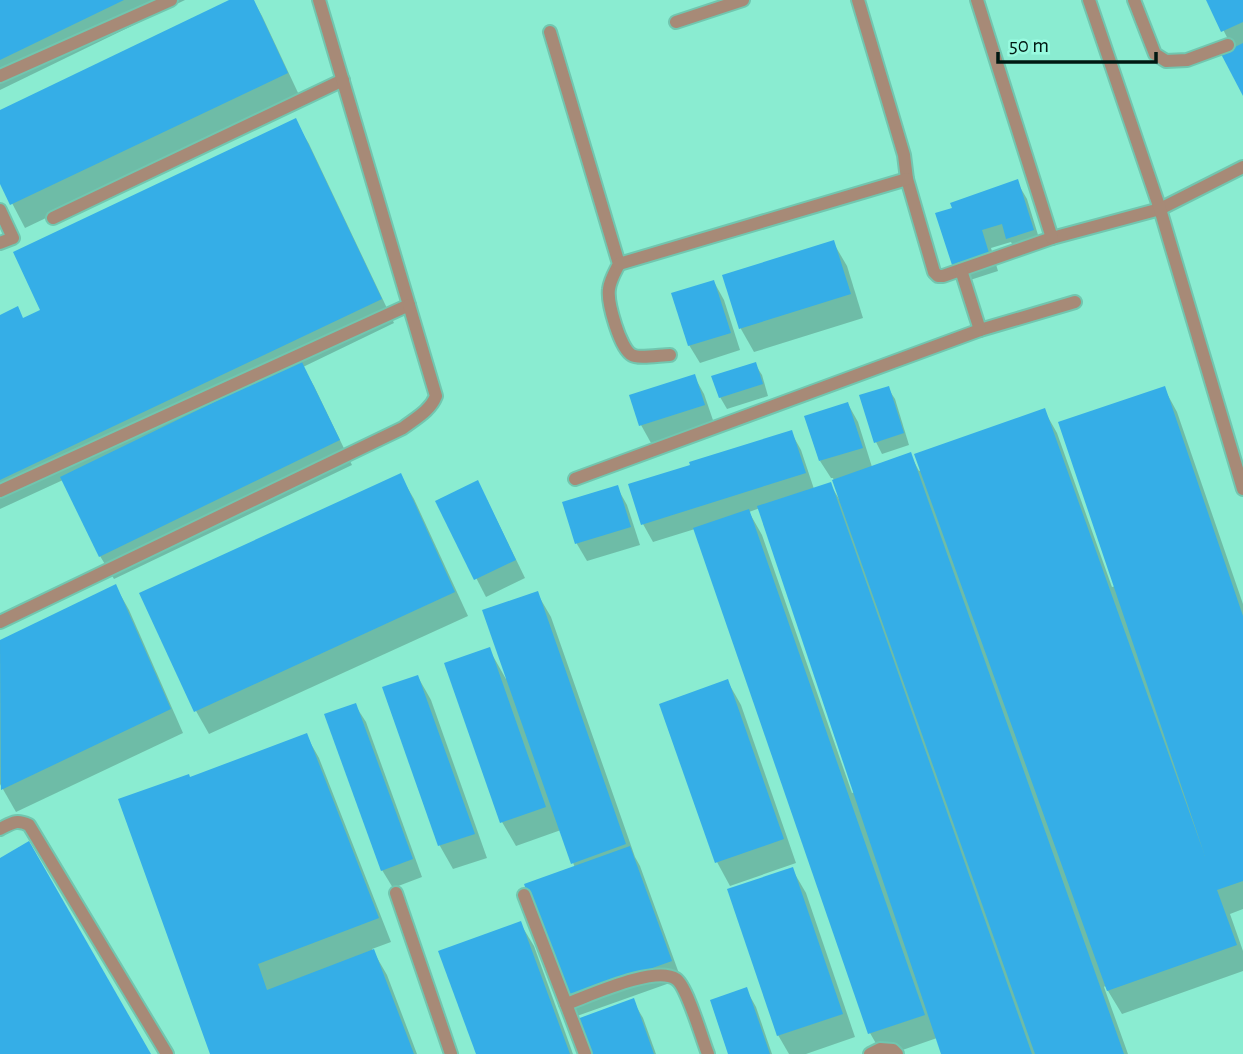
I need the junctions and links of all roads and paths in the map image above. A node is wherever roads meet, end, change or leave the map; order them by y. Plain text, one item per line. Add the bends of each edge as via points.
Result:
1 (171, 0) edge
2 (319, 0) edge
3 (743, 0) edge
4 (858, 0) edge
5 (977, 0) edge
6 (1089, 0) edge
7 (1134, 0) edge
8 (676, 22) dead end
9 (550, 32) dead end
10 (1228, 45) dead end
11 (0, 76) edge
12 (343, 80) junction
13 (1243, 167) edge
14 (907, 179) junction
15 (1160, 209) junction
16 (0, 210) edge
17 (53, 218) dead end
18 (1052, 238) junction
19 (0, 243) edge
20 (619, 264) junction
21 (961, 270) junction
22 (1074, 302) dead end
23 (409, 305) junction
24 (980, 330) junction
25 (670, 355) dead end
26 (575, 479) dead end
27 (1243, 489) edge
28 (0, 491) edge
29 (0, 622) edge
30 (0, 829) edge
31 (396, 893) dead end
32 (524, 895) dead end
33 (566, 1004) junction
34 (167, 1054) edge
35 (451, 1054) edge
36 (585, 1054) edge
37 (708, 1054) edge
38 (870, 1054) edge
39 (897, 1054) edge

1 - 11 lane
2 - 12 lane
3 - 8 lane
4 - 14 lane
5 - 18 lane
6 - 15 lane
7 - 10 lane via 1155,54 1166,61 1187,60
9 - 20 lane
12 - 17 lane
12 - 23 lane
13 - 15 lane
14 - 20 lane
14 - 21 lane via 934,272 943,276
15 - 18 lane
15 - 27 lane
16 - 19 lane via 13,238
18 - 21 lane
20 - 25 lane via 608,291 625,348 634,357
21 - 24 lane
22 - 24 lane
23 - 28 lane
23 - 29 lane via 436,396 426,411 403,428
24 - 26 lane
30 - 34 lane via 13,822 29,825
31 - 35 lane
32 - 33 lane
33 - 36 lane
33 - 37 lane via 641,977 676,979
38 - 39 lane via 880,1049

